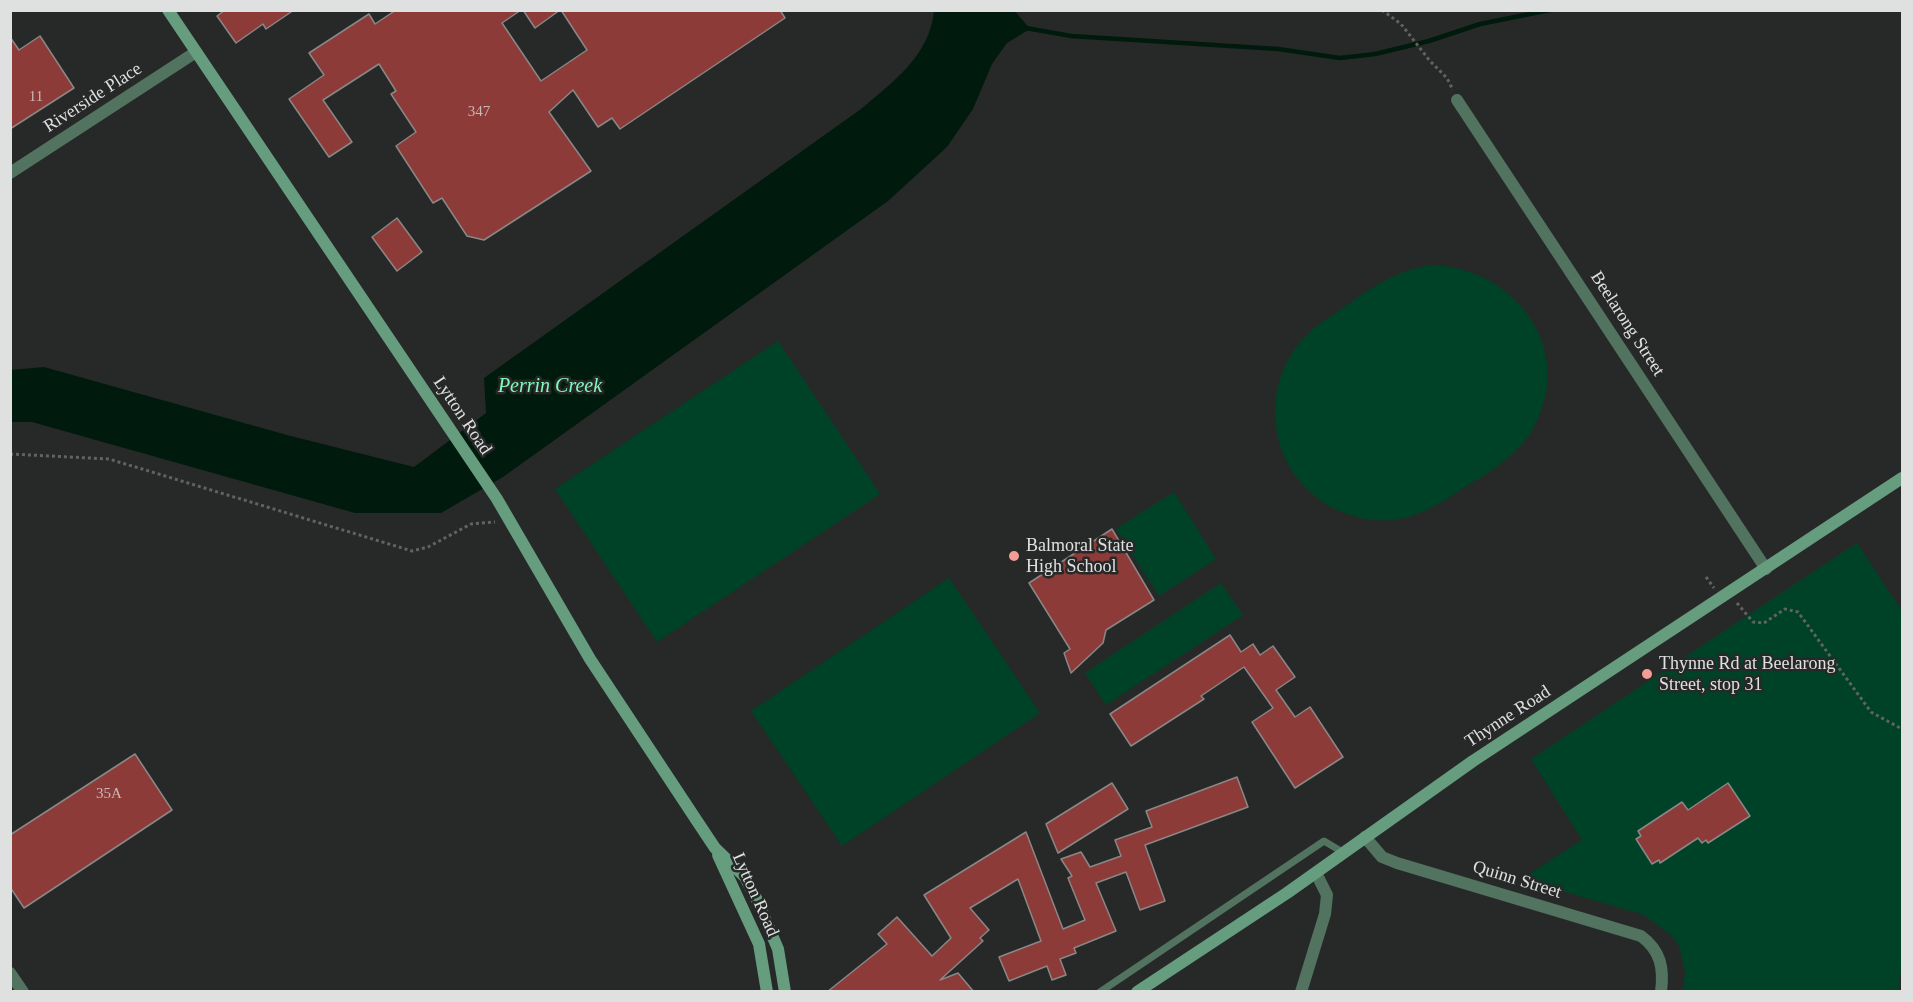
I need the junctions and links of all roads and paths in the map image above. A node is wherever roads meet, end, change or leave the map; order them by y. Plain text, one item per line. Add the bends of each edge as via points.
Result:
1 (168, 10) edge
2 (1382, 10) edge
3 (196, 52) junction
4 (1457, 100) joint
5 (10, 173) edge
6 (10, 454) edge
7 (1902, 478) edge
8 (508, 517) junction
9 (1766, 568) junction
10 (1744, 615) dead end
11 (1902, 729) edge
12 (1365, 837) junction
13 (715, 848) junction
14 (1344, 853) junction
15 (1316, 873) junction
16 (10, 973) edge
17 (23, 992) edge
18 (767, 992) edge
19 (785, 992) edge
20 (1100, 992) edge
21 (1137, 992) edge
22 (1301, 992) edge
23 (1662, 992) edge

1 - 3 main road, Lytton Road
2 - 4 path via 1401,24 1447,78
3 - 5 street, Riverside Place
3 - 8 main road, Lytton Road
4 - 9 street, Beelarong Street
6 - 8 path via 109,459 412,550 428,547 471,524 490,525
7 - 9 main road, Thynne Road
8 - 13 main road, Lytton Road via 590,659
9 - 12 main road, Thynne Road
10 - 11 path via 1753,622 1764,623 1785,609 1798,612 1871,712
12 - 14 main road, Thynne Road
12 - 23 street, Quinn Street via 1382,857 1397,863 1641,936 1659,955
13 - 18 main road, Lytton Road via 755,933
13 - 19 main road, Lytton Road via 745,877 768,921 778,949
14 - 15 main road, Thynne Road
14 - 20 lane via 1324,841
15 - 21 main road, Thynne Road
15 - 22 street via 1327,895 1325,914
16 - 17 street

